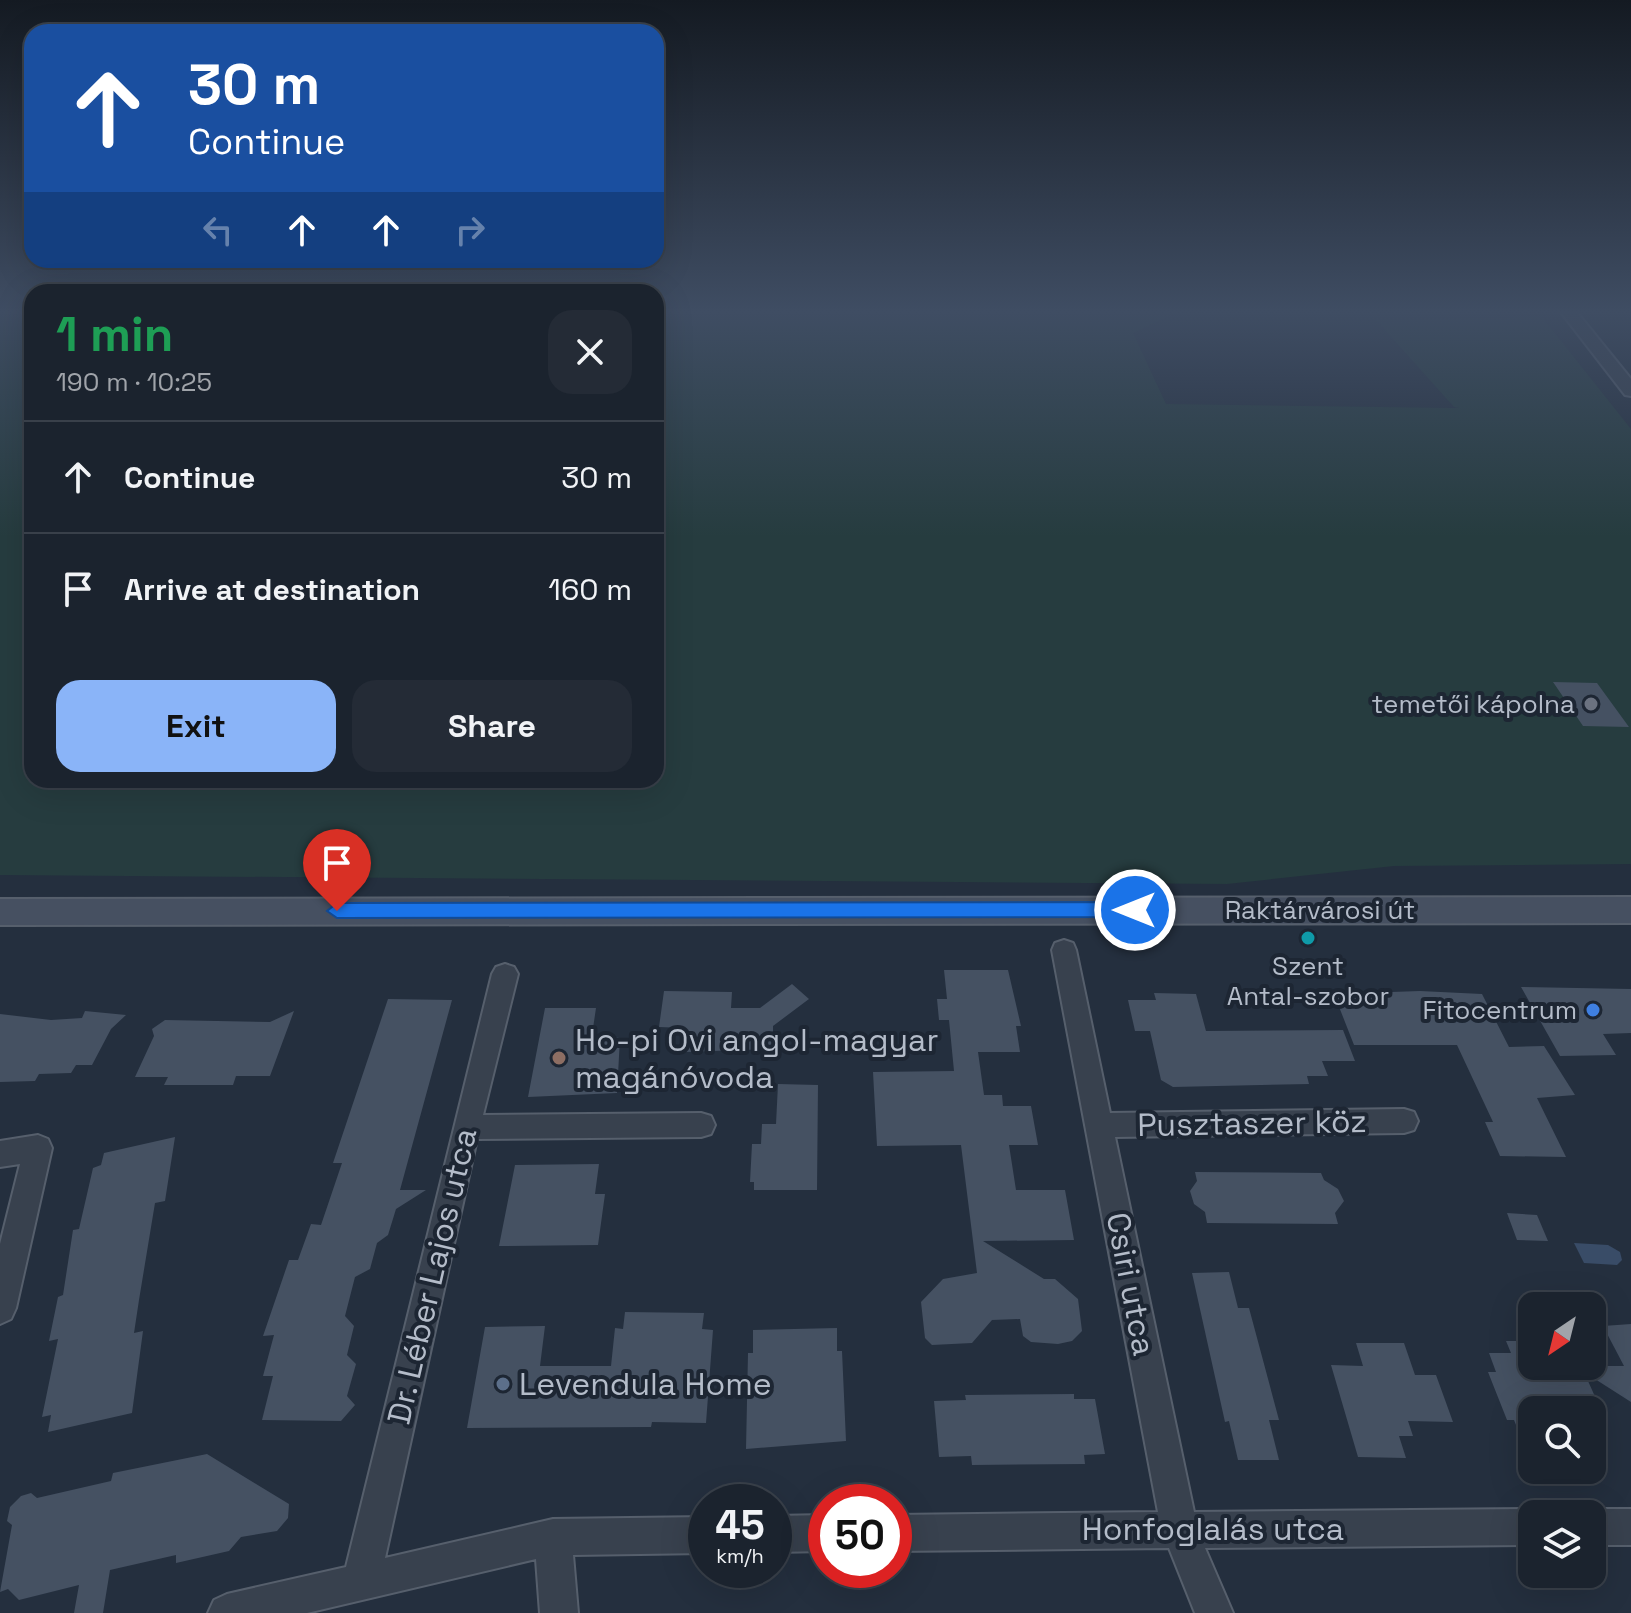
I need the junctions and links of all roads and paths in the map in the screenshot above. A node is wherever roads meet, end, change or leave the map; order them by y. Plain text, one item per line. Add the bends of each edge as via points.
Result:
1 (1631, 910) edge
2 (0, 912) edge
3 (1064, 950) dead end
4 (505, 974) dead end
5 (1404, 1121) dead end
6 (701, 1125) dead end
7 (1100, 1125) junction
8 (466, 1127) junction
9 (0, 1154) edge
10 (0, 1308) edge
11 (1518, 1527) edge
12 (1606, 1527) edge
13 (1631, 1527) edge
14 (1179, 1529) junction
15 (912, 1533) edge
16 (688, 1535) edge
17 (553, 1537) junction
18 (362, 1579) junction
19 (227, 1613) edge
20 (559, 1613) edge
21 (1214, 1613) edge

1 - 2 main road, Raktárvárosi út
3 - 7 street, Csiri utca
4 - 8 street, Dr. Léber Lajos utca
5 - 7 street, Pusztaszer köz
6 - 8 street
7 - 14 street, Csiri utca
8 - 18 street, Dr. Léber Lajos utca
9 - 10 street via 38,1148
11 - 14 street, Honfoglalás utca
12 - 13 street
14 - 15 street, Honfoglalás utca
14 - 21 street, Csiri utca
16 - 17 street
17 - 18 street
17 - 20 street
18 - 19 street

